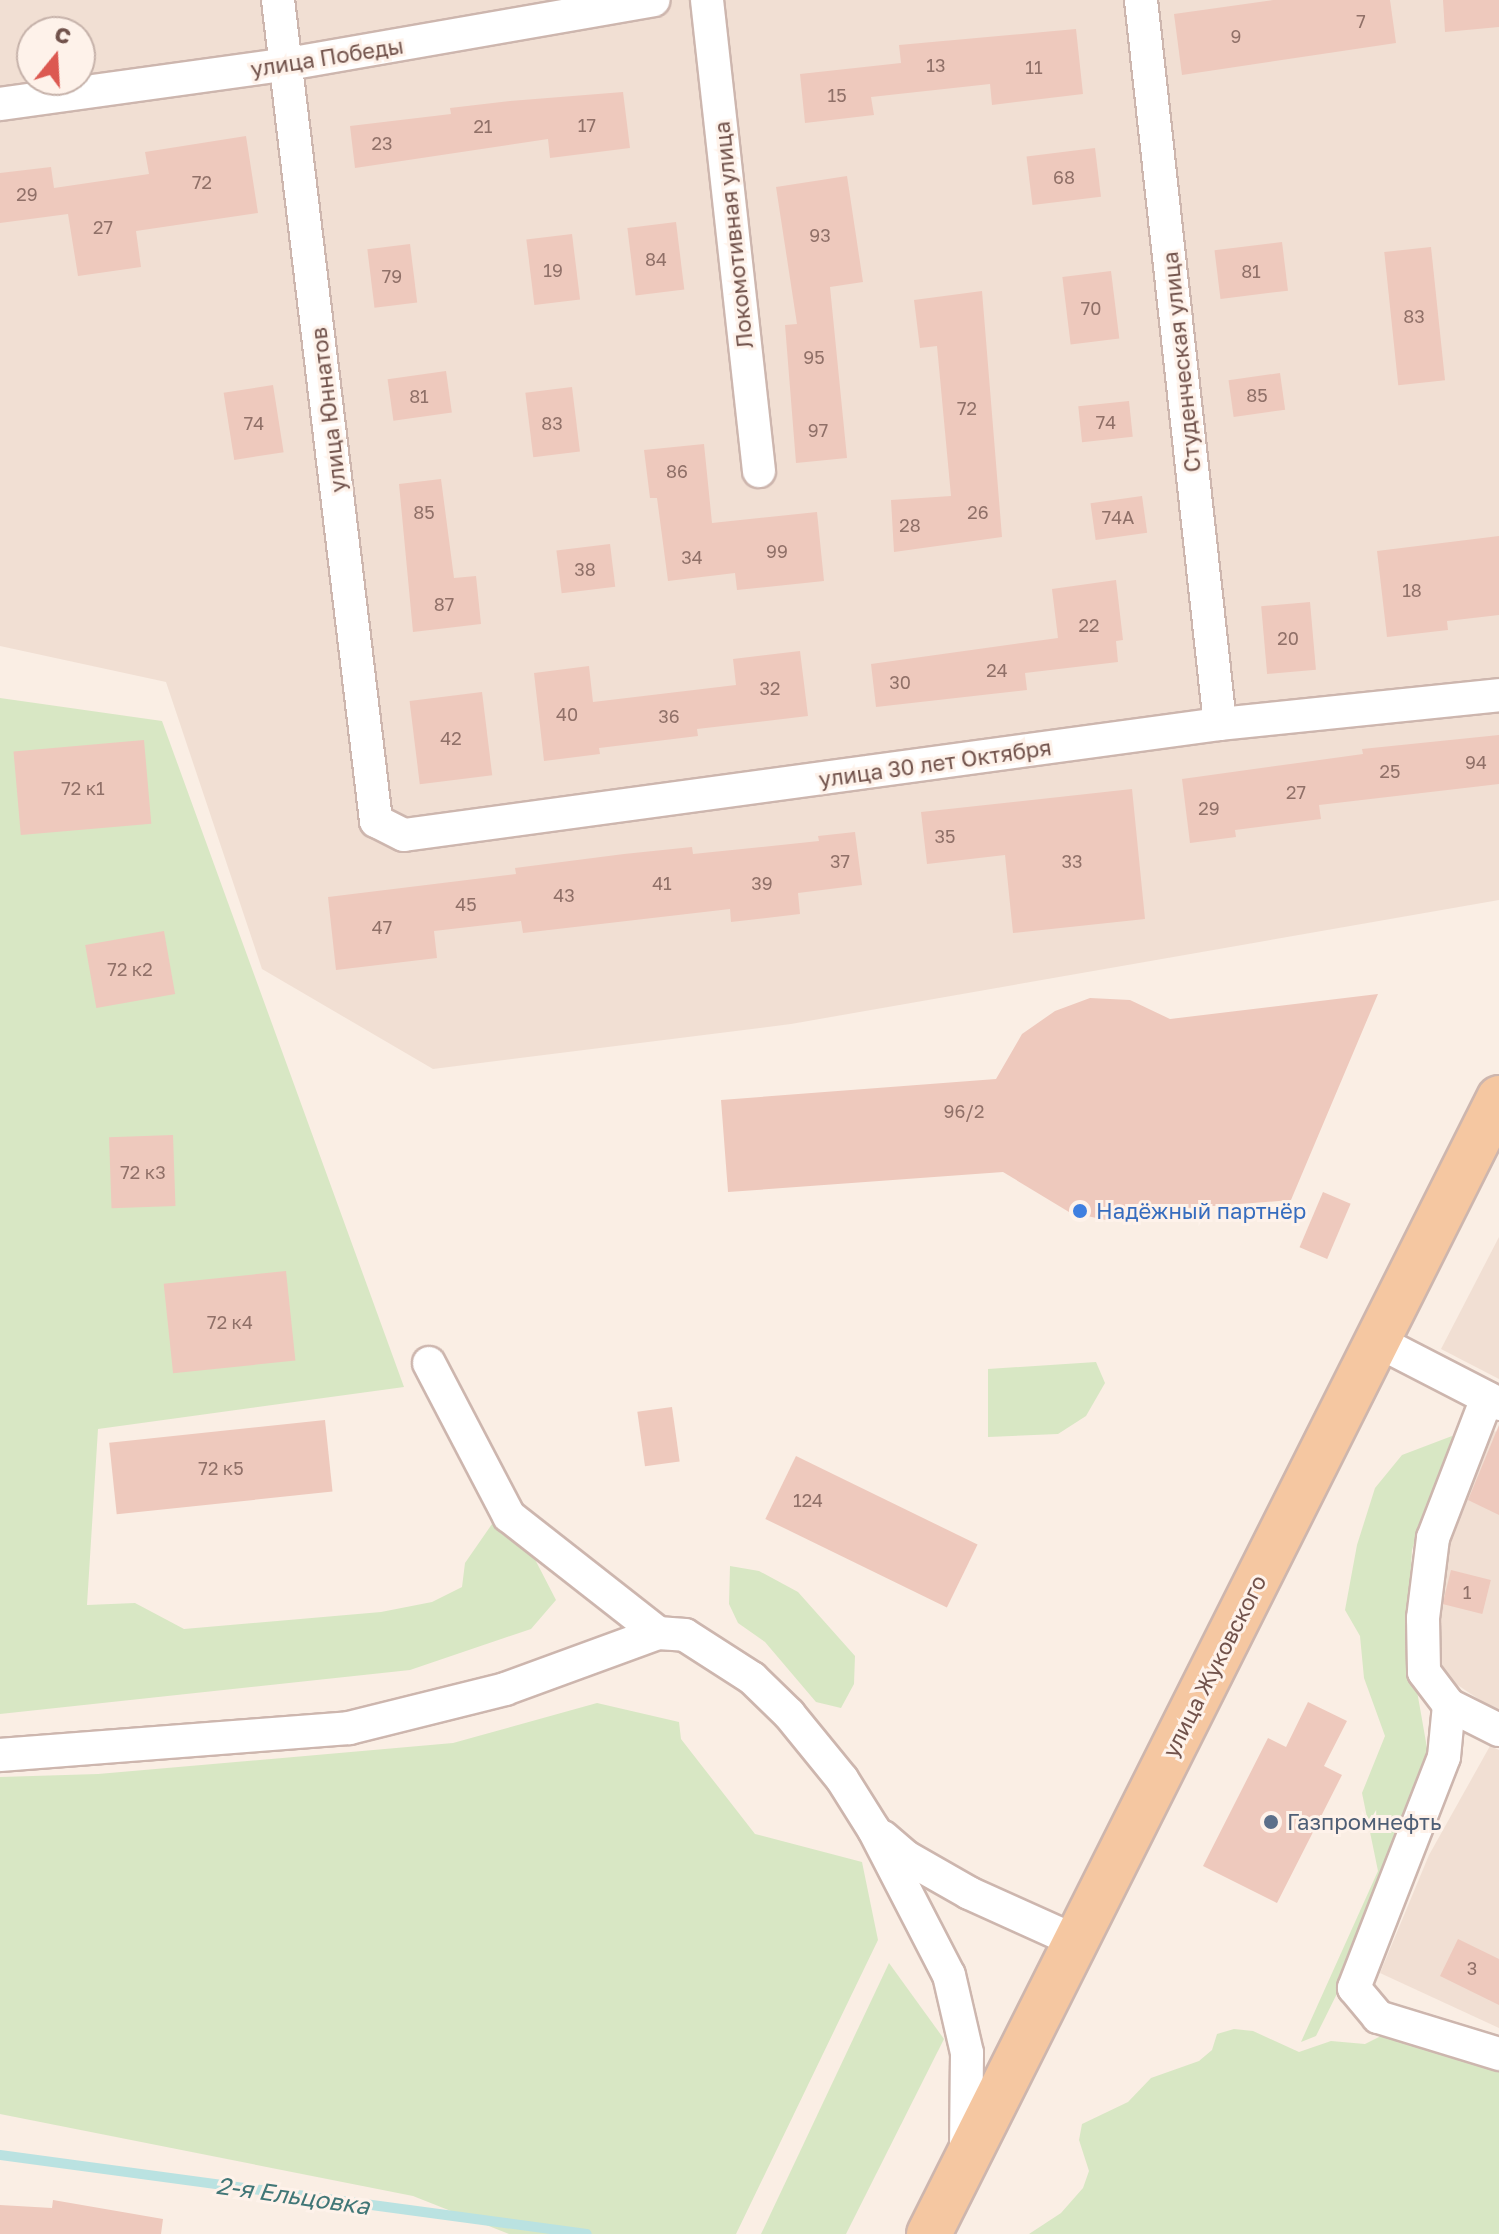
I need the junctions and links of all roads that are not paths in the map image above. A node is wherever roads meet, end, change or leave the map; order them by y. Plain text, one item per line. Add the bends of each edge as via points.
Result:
1 (278, 0) edge
2 (653, 0) edge
3 (707, 0) edge
4 (1141, 0) edge
5 (288, 64) junction
6 (0, 104) edge
7 (759, 471) dead end
8 (1499, 695) edge
9 (1220, 724) junction
10 (376, 821) joint
11 (1499, 1098) edge
12 (1377, 1341) junction
13 (429, 1363) dead end
14 (1493, 1401) edge
15 (658, 1633) junction
16 (1449, 1705) junction
17 (1499, 1730) edge
18 (0, 1755) edge
19 (874, 1830) junction
20 (1073, 1940) junction
21 (1499, 2054) edge
22 (965, 2158) junction
23 (929, 2234) edge

1 - 5 street, улица Юннатов
2 - 5 street, улица Победы
3 - 7 street, Локомотивная улица
4 - 9 street, Студенческая улица
5 - 6 street, улица Победы
5 - 10 street, улица Юннатов
8 - 9 street, улица 30 лет Октября
9 - 10 street, улица 30 лет Октября via 404,835
11 - 12 main road, улица Жуковского
12 - 14 street
12 - 20 main road, улица Жуковского
13 - 15 street via 509,1516
14 - 16 street via 1433,1538 1423,1618 1424,1672
15 - 18 street via 505,1689 349,1728
15 - 19 street via 685,1635 752,1678 842,1779
16 - 17 street
16 - 21 street via 1444,1757 1354,1988 1378,2017
19 - 20 street via 906,1857 969,1893
19 - 22 street via 949,1975 971,2097
20 - 22 main road, улица Жуковского
22 - 23 main road, улица Жуковского

